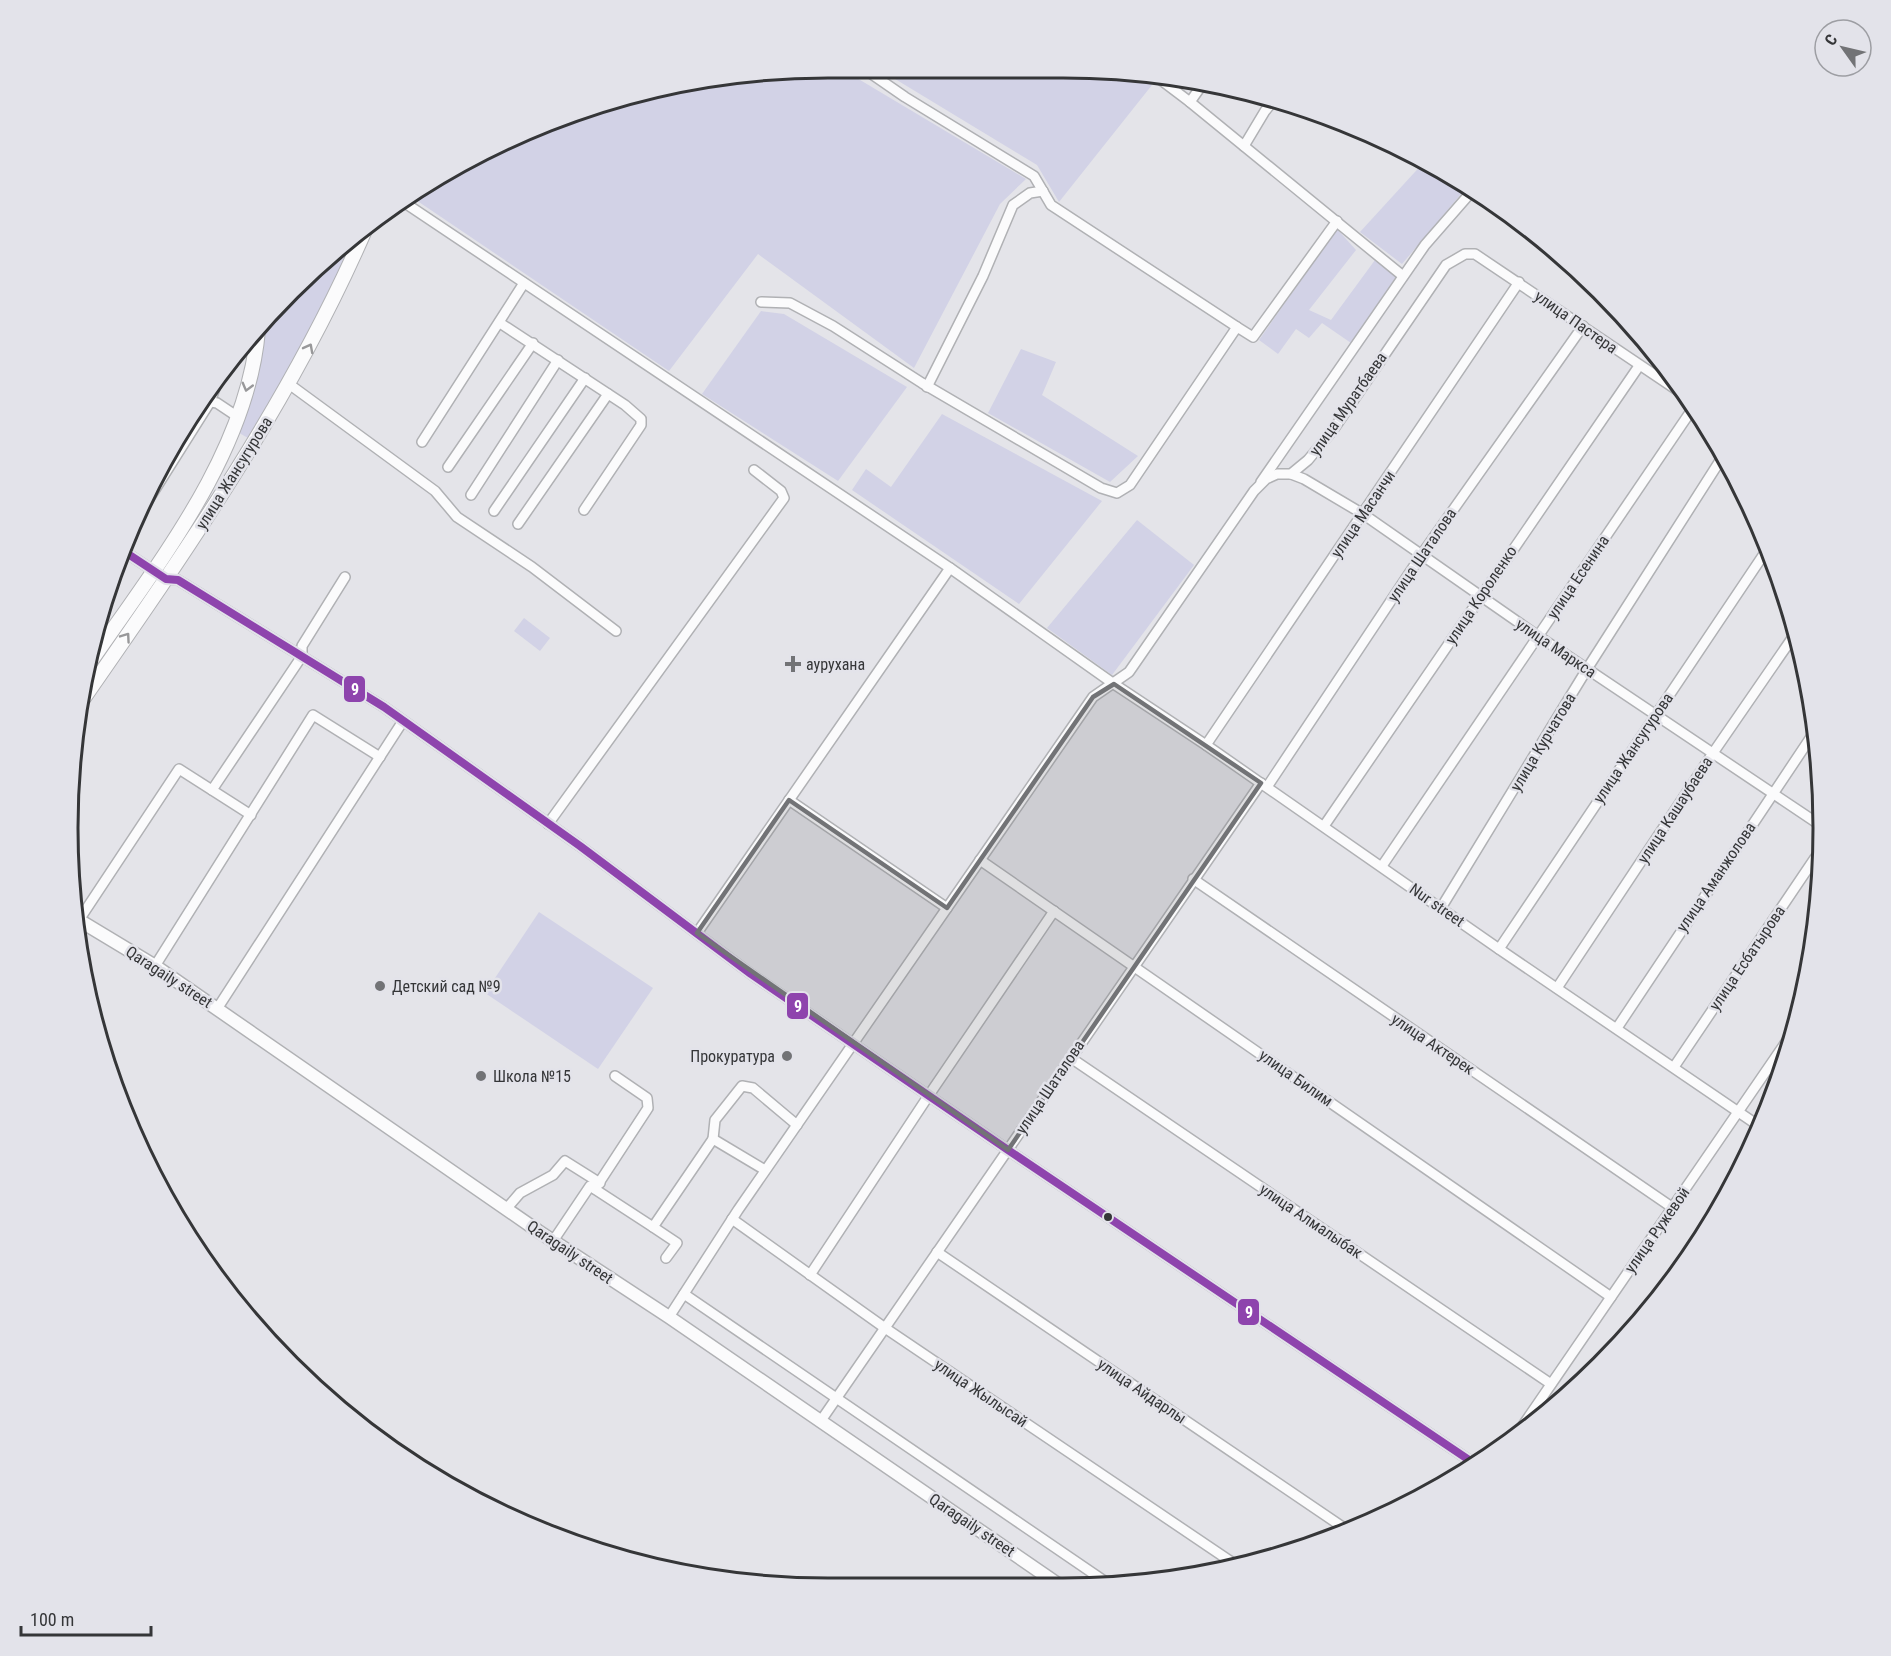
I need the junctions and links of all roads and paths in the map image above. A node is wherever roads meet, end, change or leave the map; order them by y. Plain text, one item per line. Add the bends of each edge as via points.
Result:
1 (882, 78) edge
2 (1168, 85) edge
3 (1198, 90) edge
4 (1190, 102) junction
5 (1268, 107) edge
6 (1244, 146) junction
7 (1043, 191) junction
8 (1468, 196) edge
9 (408, 206) edge
10 (1337, 221) junction
11 (359, 243) edge
12 (1465, 254) joint
13 (1404, 276) junction
14 (1519, 282) junction
15 (524, 283) junction
16 (761, 302) dead end
17 (500, 323) junction
18 (1583, 326) junction
19 (1238, 327) junction
20 (255, 343) edge
21 (533, 343) junction
22 (558, 360) junction
23 (1639, 366) junction
24 (585, 378) junction
25 (289, 384) junction
26 (1668, 384) edge
27 (927, 387) junction
28 (608, 394) junction
29 (211, 402) edge
30 (1689, 414) edge
31 (236, 424) junction
32 (255, 442) junction
33 (422, 442) dead end
34 (1718, 463) edge
35 (448, 467) dead end
36 (754, 470) dead end
37 (1291, 474) junction
38 (1254, 491) junction
39 (471, 495) dead end
40 (584, 510) dead end
41 (494, 511) dead end
42 (1363, 514) junction
43 (518, 524) dead end
44 (130, 555) edge
45 (1422, 555) junction
46 (1762, 557) edge
47 (950, 568) junction
48 (154, 570) junction
49 (345, 577) dead end
50 (166, 579) junction
51 (1480, 596) junction
52 (616, 631) dead end
53 (1538, 636) junction
54 (1789, 643) edge
55 (101, 647) edge
56 (302, 656) junction
57 (1587, 669) junction
58 (1114, 684) junction
59 (91, 687) edge
60 (1655, 714) junction
61 (403, 721) junction
62 (1808, 741) edge
63 (1206, 745) junction
64 (1713, 753) junction
65 (380, 758) junction
66 (1264, 785) junction
67 (212, 790) junction
68 (1772, 793) junction
69 (789, 800) junction
70 (250, 815) junction
71 (1813, 820) edge
72 (548, 824) junction
73 (1324, 826) junction
74 (980, 860) junction
75 (1812, 863) edge
76 (1382, 866) junction
77 (1193, 879) junction
78 (947, 908) junction
79 (1442, 908) junction
80 (1054, 911) junction
81 (83, 913) edge
82 (84, 923) edge
83 (697, 933) junction
84 (1499, 949) junction
85 (155, 966) junction
86 (1134, 966) junction
87 (1557, 988) junction
88 (217, 1009) junction
89 (1617, 1028) junction
90 (852, 1043) junction
91 (1777, 1056) edge
92 (1071, 1058) junction
93 (1674, 1067) junction
94 (615, 1076) dead end
95 (929, 1095) junction
96 (1739, 1112) junction
97 (1753, 1121) edge
98 (797, 1125) junction
99 (713, 1139) junction
100 (1008, 1150) junction
101 (765, 1170) junction
102 (598, 1186) junction
103 (1673, 1208) junction
104 (507, 1209) junction
105 (732, 1219) junction
106 (653, 1227) junction
107 (553, 1241) junction
108 (937, 1252) junction
109 (666, 1258) dead end
110 (810, 1275) junction
111 (684, 1294) junction
112 (1611, 1297) junction
113 (669, 1317) junction
114 (885, 1328) junction
115 (1551, 1384) junction
116 (837, 1398) junction
117 (1530, 1415) edge
118 (820, 1422) junction
119 (1468, 1459) edge
120 (1339, 1525) edge
121 (1228, 1559) edge
122 (1098, 1577) edge
123 (1049, 1578) edge

1 - 7 street via 1034,176
2 - 4 street
3 - 4 street
4 - 6 street
5 - 6 street
6 - 10 street
7 - 19 street via 1051,205
7 - 27 street via 1029,193 1013,205 983,276
8 - 13 street
9 - 15 street, Nur street
10 - 13 street
10 - 19 street via 1253,337
25 -> 11 main road, улица Жансугурова
12 - 14 street, улица Пастера via 1475,254
12 - 37 street, улица Муратбаева via 1446,265 1333,430
13 - 38 street
14 - 18 street, улица Пастера
14 - 42 street, улица Масанчи
15 - 17 street
15 - 47 street, Nur street
16 - 27 street via 790,303
17 - 21 street
17 - 33 street
18 - 23 street, улица Пастера
18 - 45 street, улица Шаталова
19 - 27 street via 1130,485 1117,493 1101,488
20 -> 31 main road, улица Жансугурова
21 - 22 street
21 - 35 street
22 - 24 street
22 - 39 street
23 - 26 street, улица Пастера
23 - 51 street, улица Короленко
24 - 28 street
24 - 41 street
25 - 32 main road, улица Жансугурова
25 - 52 street via 435,491 457,518 532,567
28 - 40 street via 637,414 642,423
28 - 43 street
29 - 31 street via 217,403
30 - 53 street, улица Есенина
31 - 32 main road
31 - 48 main road, улица Жансугурова via 219,462
32 - 50 main road, улица Жансугурова
34 - 57 street, улица Курчатова
36 - 72 street via 781,491 784,498
37 - 38 street, улица Муратбаева via 1266,479
37 - 42 street, улица Маркса
38 - 58 street, улица Муратбаева via 1146,650
42 - 45 street, улица Маркса
42 - 63 street, улица Масанчи
44 - 48 street
45 - 51 street, улица Маркса
45 - 66 street, улица Шаталова
46 - 60 street, улица Жансугурова
47 - 58 street, Nur street
47 - 69 street
48 - 50 street
48 - 55 main road, улица Жансугурова
49 - 56 street via 302,646
50 - 56 street via 178,579
59 -> 50 main road, улица Жансугурова
51 - 53 street, улица Маркса
51 - 73 street, улица Короленко
53 - 57 street, улица Маркса
53 - 76 street, улица Есенина
54 - 64 street, улица Кашаубаева
56 - 61 street
56 - 67 street
57 - 60 street, улица Маркса
57 - 79 street, улица Курчатова
58 - 63 street, Nur street
58 - 74 street, улица Муратбаева via 1093,697
60 - 64 street, улица Маркса
60 - 84 street, улица Жансугурова
61 - 65 street
61 - 72 street
62 - 68 street, улица Аманжолова
63 - 66 street, Nur street
64 - 68 street, улица Маркса
64 - 87 street, улица Кашаубаева
65 - 70 street via 313,715
65 - 88 street
66 - 73 street, Nur street
66 - 77 street, улица Шаталова
67 - 70 street
67 - 81 street via 179,769
68 - 71 street, улица Маркса
68 - 89 street, улица Аманжолова
69 - 78 street
69 - 83 street
70 - 85 street
72 - 83 street
73 - 76 street, Nur street
74 - 78 street, улица Муратбаева
74 - 80 street, улица Билим
75 - 93 street, улица Есбатырова
76 - 79 street, Nur street
77 - 86 street, улица Шаталова
77 - 103 street, улица Актерек
78 - 90 street, улица Муратбаева
79 - 84 street, Nur street
80 - 86 street, улица Билим
80 - 95 street
82 - 85 street, Qaragaily street
83 - 90 street
84 - 87 street, Nur street
85 - 88 street, Qaragaily street
86 - 92 street, улица Шаталова
86 - 112 street, улица Билим
87 - 89 street, Nur street
88 - 104 street, Qaragaily street
89 - 93 street, Nur street
90 - 95 street
90 - 98 street, улица Муратбаева
91 - 96 street, улица Ружевой
92 - 100 street, улица Шаталова
92 - 115 street, улица Алмалыбак
93 - 96 street, Nur street
94 - 102 street via 647,1098 648,1108
95 - 100 street
95 - 110 street
96 - 97 street, Nur street
96 - 103 street, улица Ружевой
98 - 99 street via 753,1088 742,1086 716,1120
98 - 101 street, улица Муратбаева
99 - 101 street
99 - 106 street
100 - 108 street, улица Шаталова
100 - 119 street
101 - 105 street, улица Муратбаева
102 - 104 street via 565,1161 553,1175 520,1193
102 - 106 street
102 - 107 street via 590,1186
103 - 112 street, улица Ружевой
104 - 107 street, Qaragaily street
105 - 110 street, улица Жылысай
105 - 111 street, улица Муратбаева
106 - 109 street via 677,1243
107 - 113 street, Qaragaily street
108 - 114 street, улица Шаталова
108 - 120 street, улица Айдарлы
110 - 114 street, улица Жылысай
111 - 113 street, улица Муратбаева
111 - 116 street
112 - 115 street, улица Ружевой
113 - 118 street, Qaragaily street
114 - 116 street, улица Шаталова
114 - 121 street, улица Жылысай
115 - 117 street, улица Ружевой
116 - 118 street, улица Шаталова
116 - 122 street
118 - 123 street, Qaragaily street

